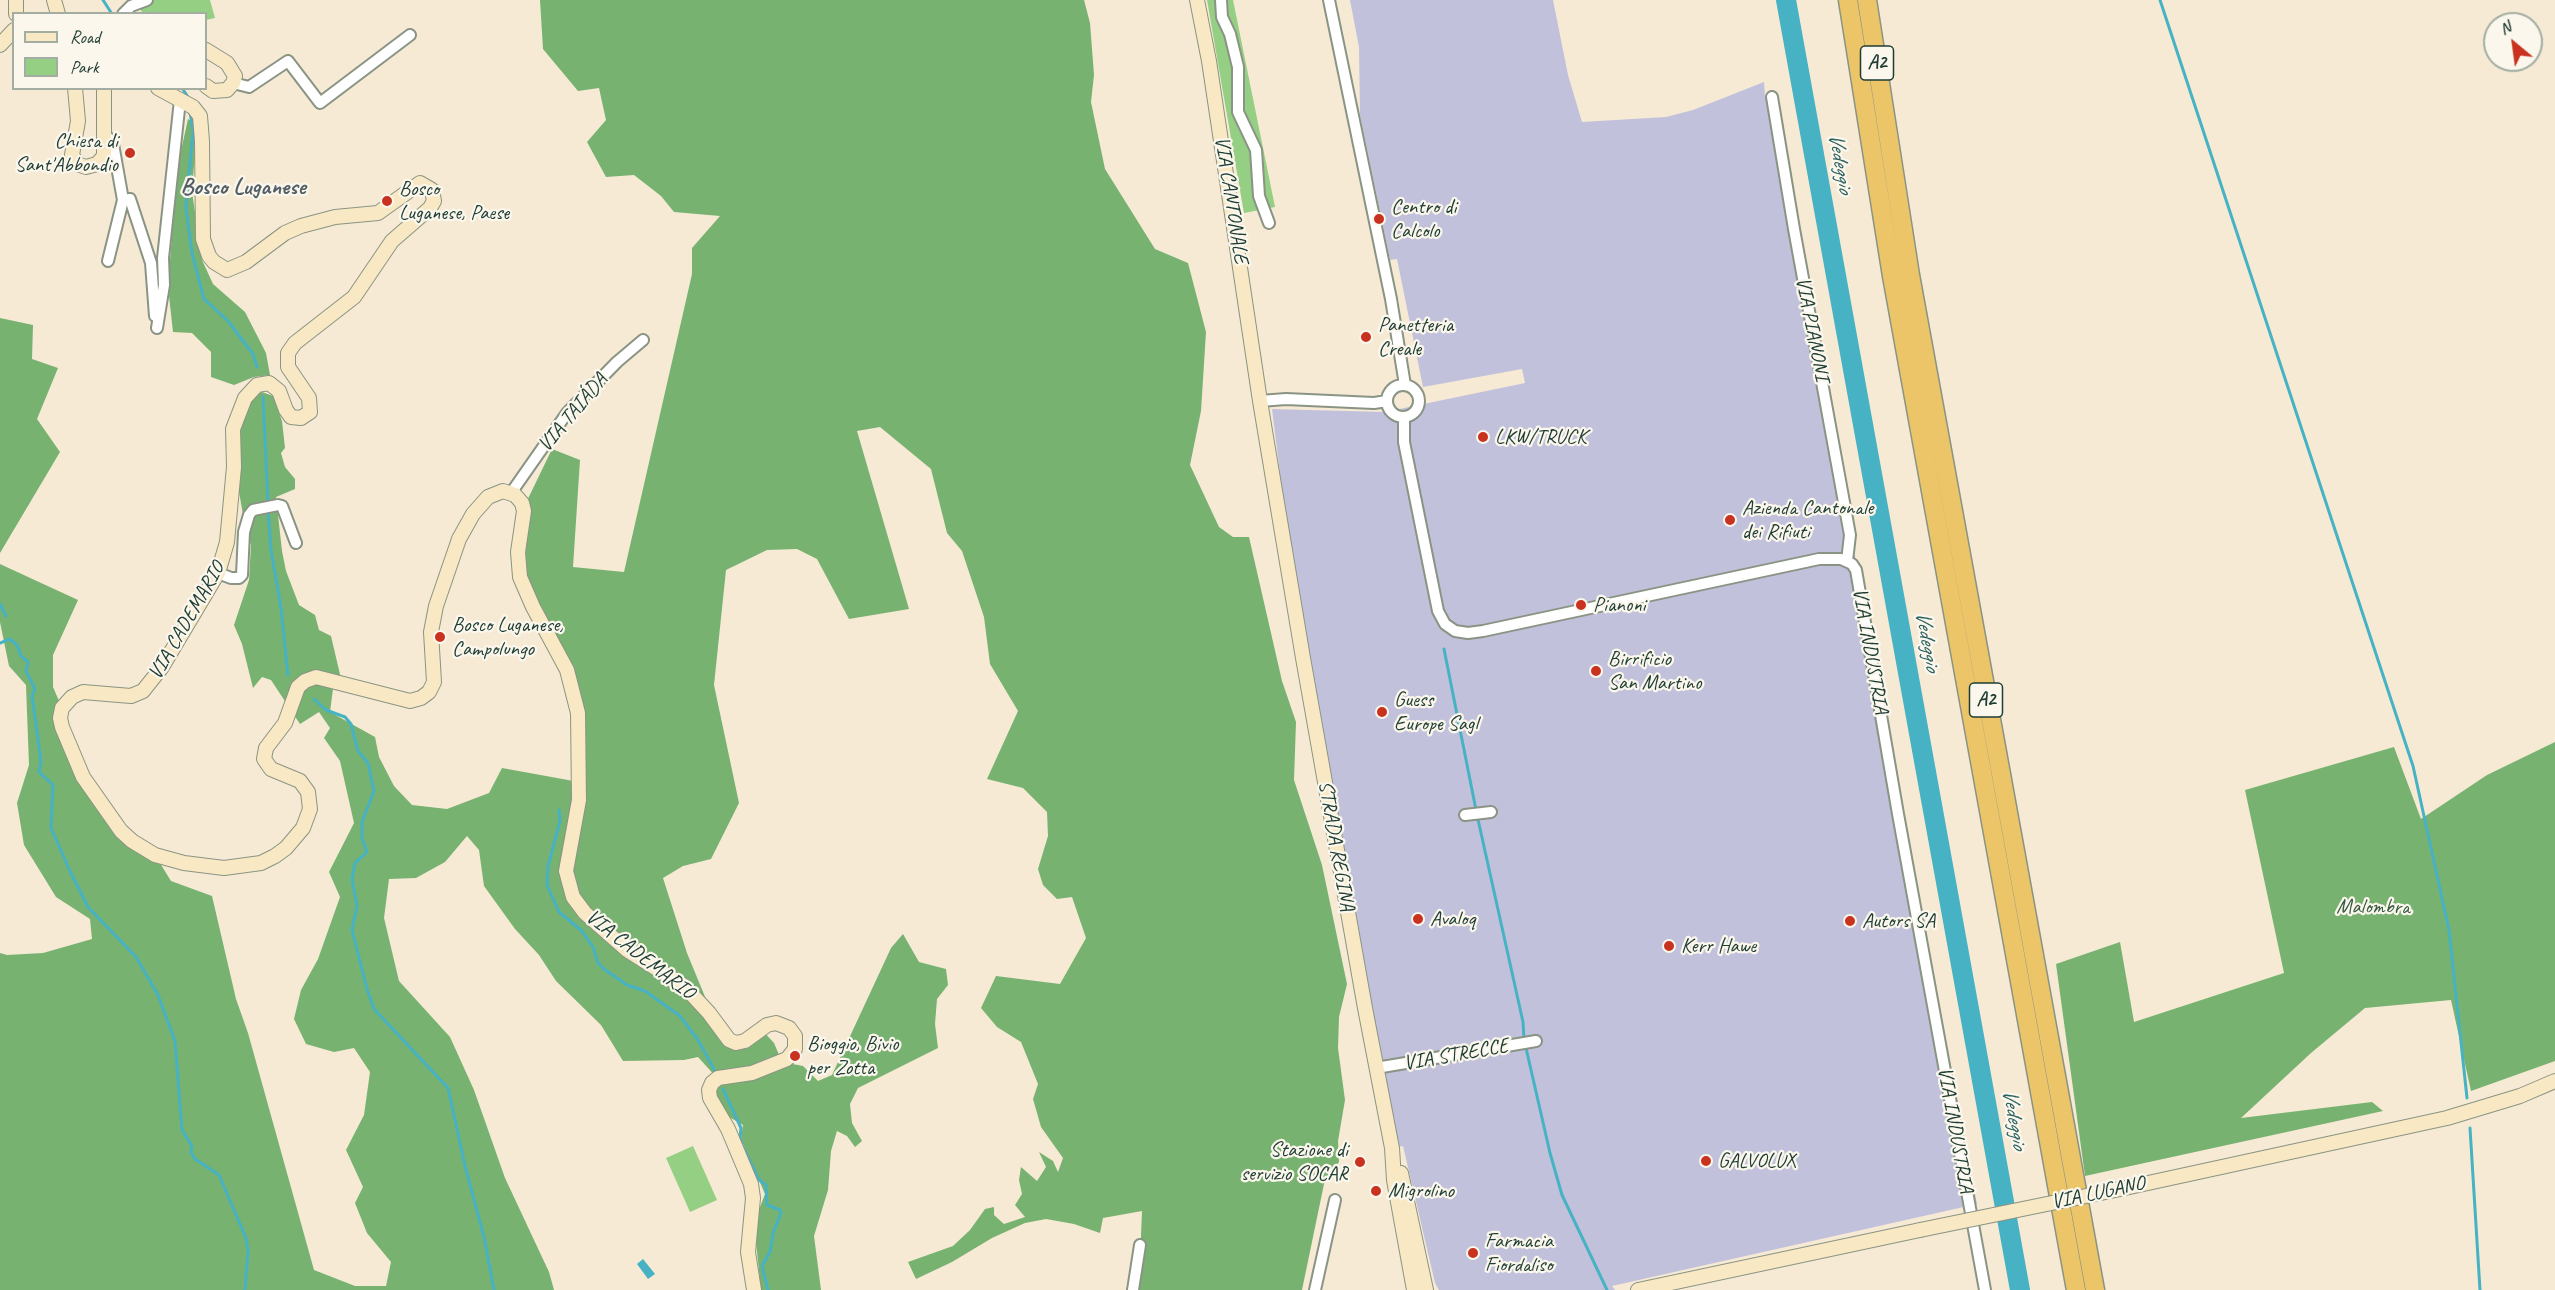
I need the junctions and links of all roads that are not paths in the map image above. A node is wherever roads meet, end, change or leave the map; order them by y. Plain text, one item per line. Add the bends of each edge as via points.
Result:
1 (147, 0) edge
2 (1197, 0) edge
3 (1221, 0) edge
4 (1329, 0) edge
5 (1848, 0) edge
6 (1868, 0) edge
7 (125, 12) edge
8 (12, 32) edge
9 (410, 34) dead end
10 (0, 45) edge
11 (207, 51) edge
12 (233, 83) junction
13 (207, 87) edge
14 (75, 90) edge
15 (104, 90) edge
16 (162, 90) edge
17 (1772, 98) dead end
18 (185, 103) junction
19 (105, 134) junction
20 (123, 200) junction
21 (1269, 223) dead end
22 (108, 261) dead end
23 (643, 340) dead end
24 (1405, 385) junction
25 (1260, 401) junction
26 (1387, 401) junction
27 (1404, 417) junction
28 (511, 493) junction
29 (296, 543) dead end
30 (1847, 561) junction
31 (218, 573) junction
32 (1488, 813) dead end
33 (1468, 815) dead end
34 (1536, 1041) dead end
35 (1376, 1068) junction
36 (2555, 1081) edge
37 (1392, 1148) junction
38 (1335, 1200) dead end
39 (1402, 1223) junction
40 (1140, 1245) dead end
41 (1426, 1286) edge
42 (754, 1290) edge
43 (1133, 1290) edge
44 (1315, 1290) edge
45 (1407, 1290) edge
46 (1414, 1290) edge
47 (1638, 1290) edge
48 (1984, 1290) edge
49 (2076, 1290) edge
50 (2095, 1290) edge

1 - 7 street
2 - 25 street, VIA CANTONALE
3 - 21 street via 1222,17 1238,67 1238,112 1256,150 1260,196
4 - 24 street
5 - 49 highway, A2 via 1892,276
6 - 50 highway, A2 via 1910,275
8 - 10 street
9 - 12 street via 320,103 288,61 249,87
11 - 12 street via 230,65 235,76
12 - 13 street via 227,90 217,92
14 - 19 street via 78,121 71,149 77,164 92,167 101,160
15 - 19 street
16 - 18 street
17 - 30 street, VIA PIANONI via 1850,535
18 - 20 street via 157,328 151,263 130,199
18 - 31 street, VIA CADEMARIO via 197,111 202,124 203,239 214,262 227,270 301,226 335,217 378,213 420,183 429,186 434,197 430,208 388,246 354,297 288,352 288,367 311,402 310,412 301,418 291,417 279,391 269,383 256,385 245,398 233,429 234,467 227,542
19 - 20 street via 113,144
20 - 22 street
23 - 28 street, VIA TAIÁDA via 567,413
24 - 26 street via 1395,387
24 - 27 street via 1415,389 1420,399 1417,409
25 - 26 street
25 - 35 street, STRADA REGINA
26 - 27 street via 1395,414
27 - 30 street, VIA INDUSTRIA via 1404,442 1438,611 1445,624 1455,631 1483,631 1819,559
28 - 31 street, VIA CADEMARIO via 500,491 488,496 459,539 436,606 432,632 434,682 429,692 410,701 316,677 298,687 285,723 268,744 264,756 271,769 296,778 306,787 310,804 307,822 275,856 261,863 224,868 155,855 121,831 83,777 60,718 65,703 77,694 131,696 148,687
28 - 42 street, VIA CADEMARIO via 520,500 524,511 518,552 520,577 567,670 578,713 579,800 566,871 573,897 620,944 684,986 729,1040 745,1041 776,1023 786,1025 795,1036 795,1049 787,1059 752,1073 718,1078 709,1090 751,1184 748,1252
29 - 31 street via 280,505 253,510 244,532 242,575 231,578
30 - 48 street, VIA INDUSTRIA via 1858,576
32 - 33 street
34 - 35 street, VIA STRECCE
35 - 37 street, STRADA REGINA
36 - 47 street, VIA LUGANO, bridge via 2447,1118
37 - 39 street, STRADA REGINA
37 - 41 street via 1403,1178
38 - 44 street
39 - 45 street
39 - 46 street, STRADA REGINA
40 - 43 street

